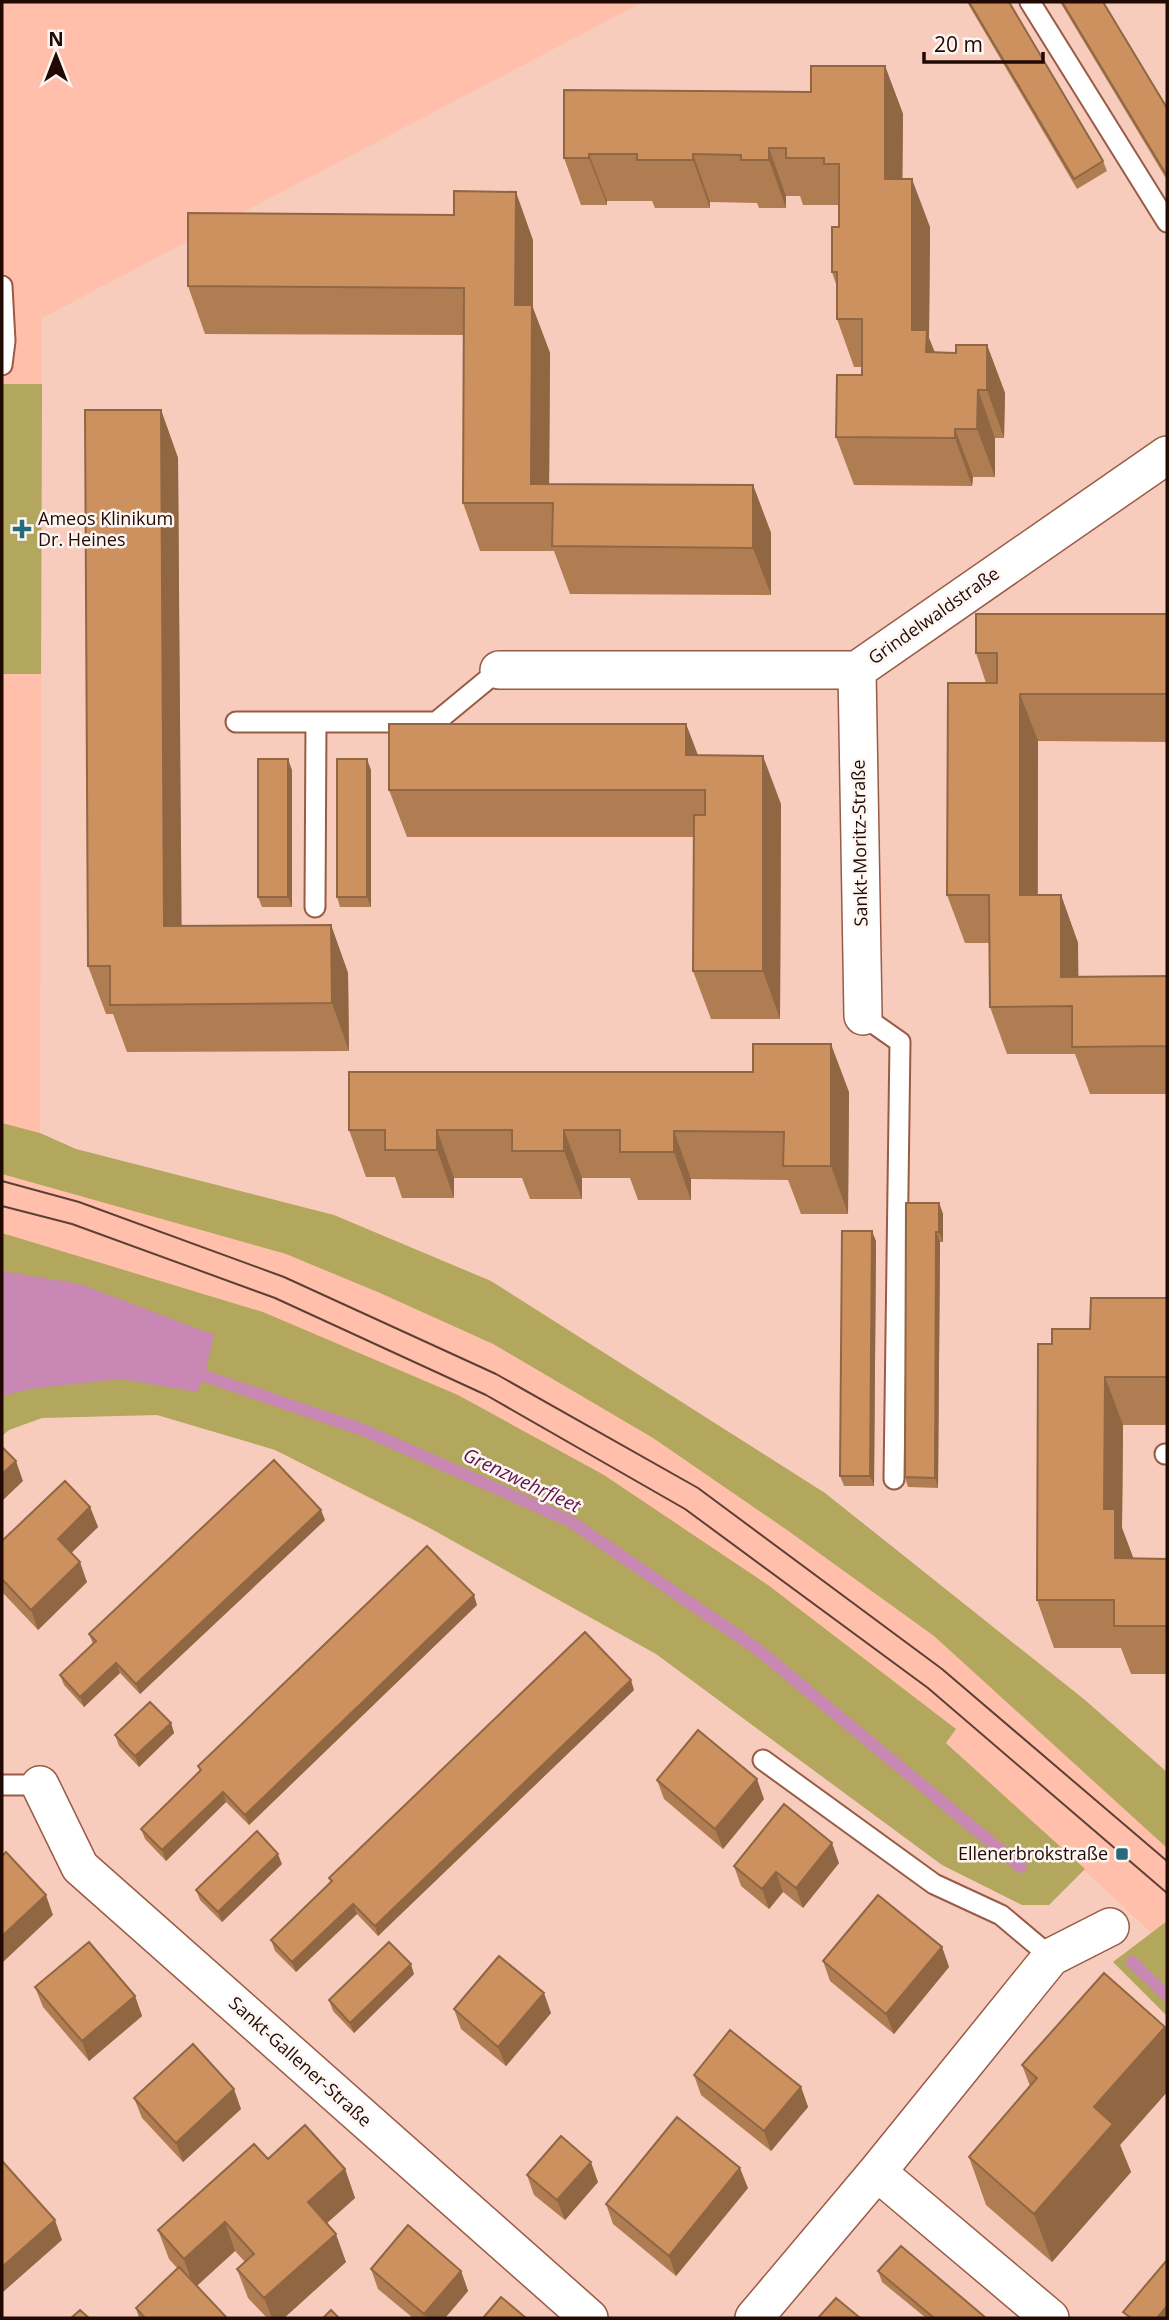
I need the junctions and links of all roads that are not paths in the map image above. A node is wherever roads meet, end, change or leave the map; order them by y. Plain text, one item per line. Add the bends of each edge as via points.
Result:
1 (1030, 2) edge
2 (1167, 222) edge
3 (2, 286) edge
4 (2, 365) edge
5 (1167, 455) edge
6 (499, 670) joint
7 (857, 670) junction
8 (236, 722) dead end
9 (316, 722) junction
10 (315, 907) dead end
11 (863, 1016) joint
12 (894, 1479) dead end
13 (763, 1760) dead end
14 (2, 1785) edge
15 (40, 1785) joint
16 (1110, 1927) dead end
17 (1051, 1957) junction
18 (877, 2172) junction
19 (589, 2318) edge
20 (754, 2318) edge
21 (1050, 2318) edge

1 - 2 lane
3 - 4 lane
5 - 7 street, Grindelwaldstraße
6 - 7 street, Grindelwaldstraße
6 - 9 lane via 436,722
7 - 11 street, Sankt-Moritz-Straße
8 - 9 lane
9 - 10 lane
11 - 12 lane via 900,1042
13 - 17 lane via 934,1884 1001,1915
14 - 15 lane
15 - 19 street, Sankt-Gallener-Straße via 80,1867
16 - 17 street
17 - 18 street
18 - 20 street
18 - 21 street

